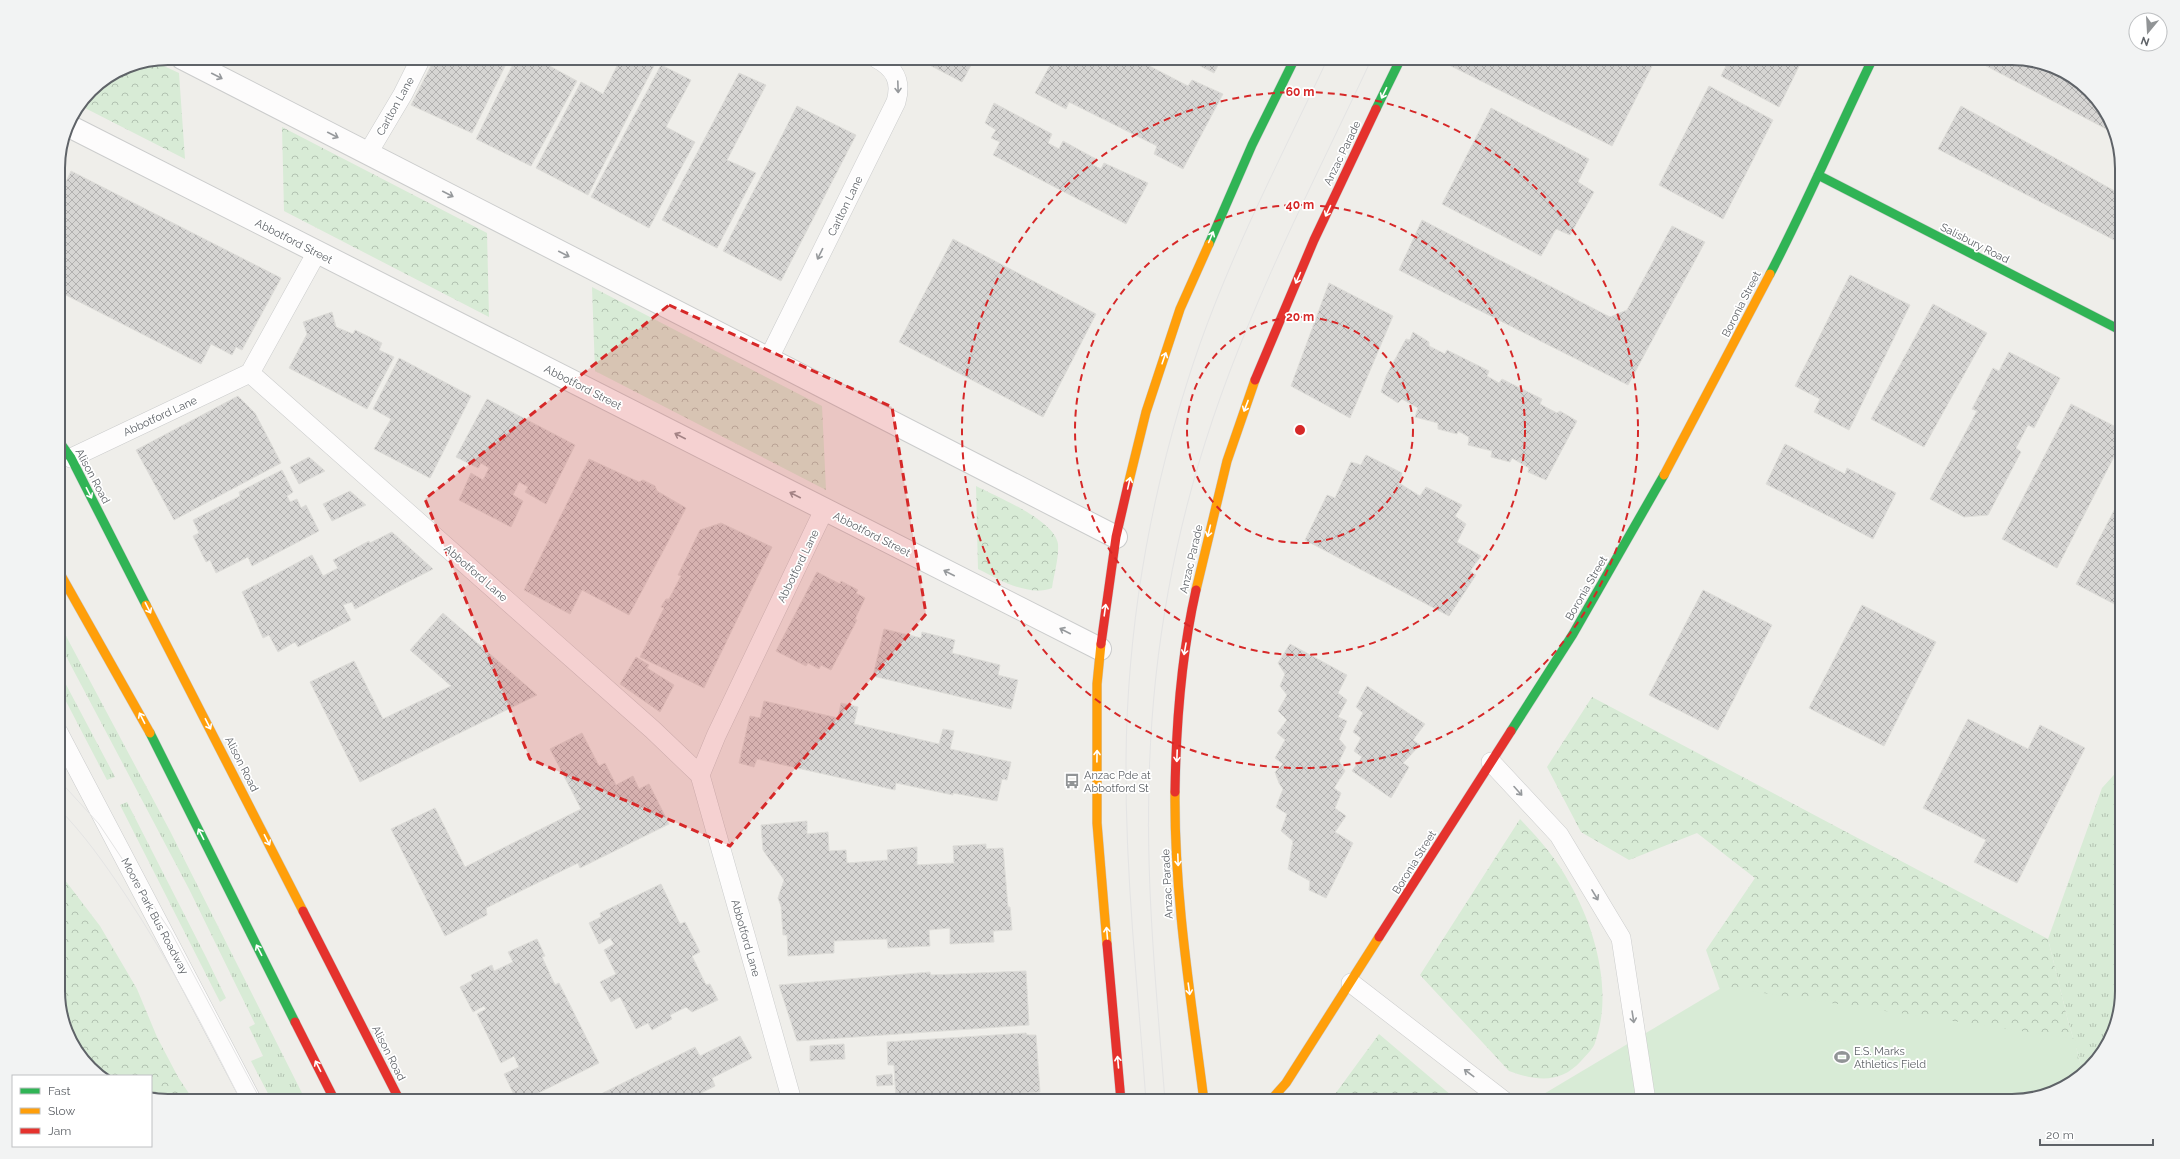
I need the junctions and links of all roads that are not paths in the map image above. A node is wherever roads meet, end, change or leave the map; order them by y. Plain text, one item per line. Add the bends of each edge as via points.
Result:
1 (196, 65) edge
2 (418, 65) edge
3 (886, 65) edge
4 (1292, 65) edge
5 (1398, 65) edge
6 (1870, 65) edge
7 (73, 128) edge
8 (368, 153) junction
9 (1818, 176) junction
10 (318, 252) junction
11 (2115, 327) edge
12 (769, 358) junction
13 (250, 373) junction
14 (65, 450) edge
15 (70, 458) junction
16 (824, 510) junction
17 (1116, 537) junction
18 (65, 582) edge
19 (1100, 649) junction
20 (65, 745) edge
21 (1492, 762) junction
22 (700, 774) junction
23 (1351, 983) junction
24 (248, 1094) edge
25 (331, 1094) edge
26 (396, 1094) edge
27 (790, 1094) edge
28 (1120, 1094) edge
29 (1203, 1094) edge
30 (1276, 1094) edge
31 (1497, 1094) edge
32 (1645, 1094) edge

1 -> 8 street
2 - 8 lane, Carlton Lane
3 -> 12 lane, Carlton Lane via 898,78 896,102
17 -> 4 main road via 1146,412 1180,309 1252,145
5 -> 29 main road, Anzac Parade via 1307,256 1238,428 1214,513 1192,610 1183,660 1178,717 1176,821 1181,927
6 - 9 main road, Boronia Street via 1832,141
7 - 10 street, Abbotford Street
8 -> 12 street
9 - 11 main road, Salisbury Road
9 - 21 main road, Boronia Street via 1803,210 1679,450 1573,634
10 - 13 lane
16 -> 10 street, Abbotford Street
12 - 17 street
13 - 15 lane, Abbotford Lane
13 - 22 lane, Abbotford Lane
14 - 15 main road, Alison Road
15 -> 26 main road, Alison Road
19 -> 16 street, Abbotford Street
16 - 22 lane, Abbotford Lane
19 -> 17 main road
25 -> 18 main road via 138,709
28 -> 19 main road via 1097,823 1096,684
20 - 24 lane, Moore Park Bus Roadway
21 - 23 main road, Boronia Street
21 -> 32 lane via 1559,835 1621,938
22 - 27 lane, Abbotford Lane
23 - 30 main road, Boronia Street
31 -> 23 lane

